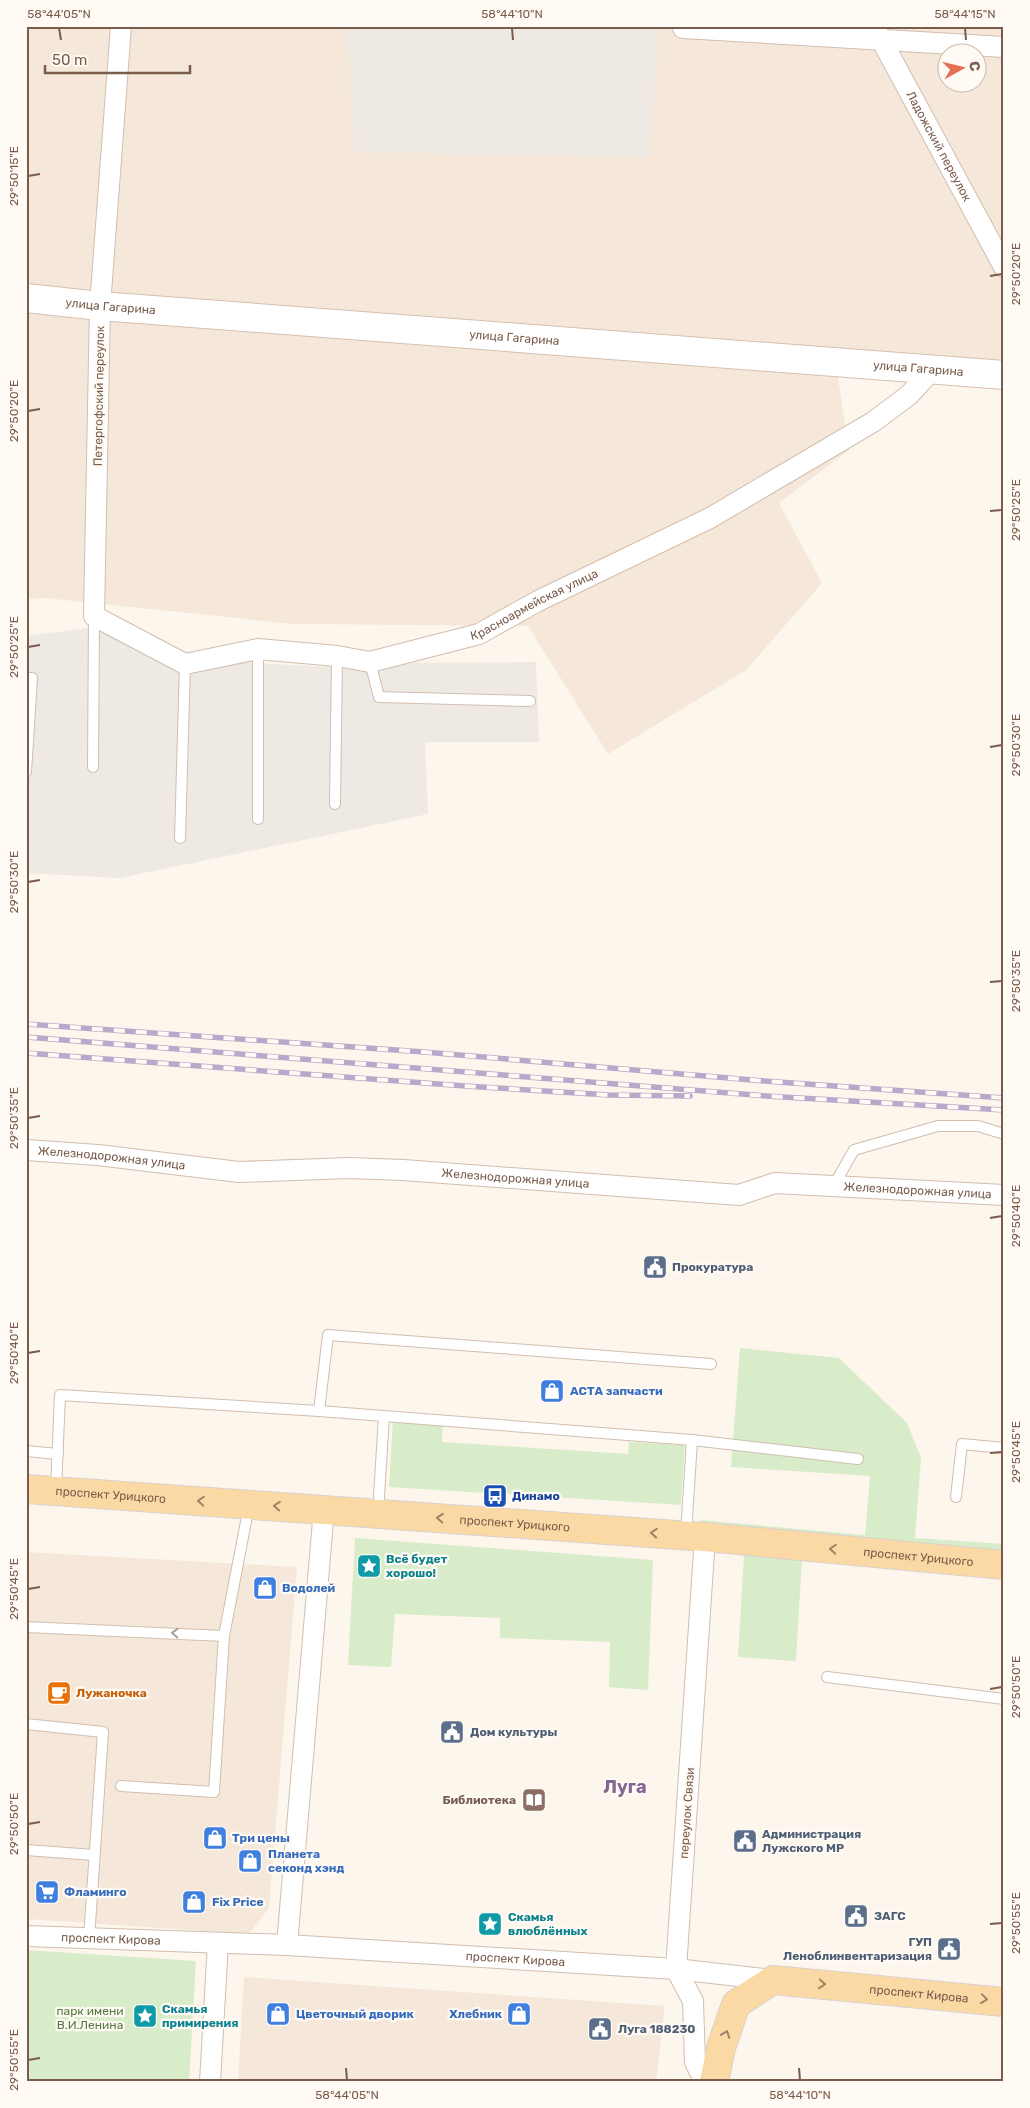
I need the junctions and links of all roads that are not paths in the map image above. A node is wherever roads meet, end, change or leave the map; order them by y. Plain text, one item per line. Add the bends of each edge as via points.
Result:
1 (121, 26) edge
2 (683, 28) dead end
3 (877, 32) edge
4 (1004, 46) edge
5 (1004, 267) edge
6 (26, 298) edge
7 (100, 306) junction
8 (932, 370) junction
9 (1004, 375) edge
10 (94, 616) junction
11 (258, 649) junction
12 (338, 656) junction
13 (370, 662) junction
14 (185, 664) junction
15 (26, 678) edge
16 (530, 701) dead end
17 (94, 767) dead end
18 (26, 772) edge
19 (334, 804) dead end
20 (258, 819) dead end
21 (180, 838) dead end
22 (1004, 1134) edge
23 (26, 1150) edge
24 (834, 1185) junction
25 (1004, 1195) edge
26 (711, 1364) dead end
27 (319, 1411) junction
28 (384, 1416) junction
29 (692, 1440) junction
30 (1004, 1448) edge
31 (26, 1451) edge
32 (58, 1454) junction
33 (858, 1459) dead end
34 (26, 1489) edge
35 (56, 1491) junction
36 (956, 1496) dead end
37 (250, 1504) junction
38 (324, 1509) junction
39 (378, 1513) junction
40 (695, 1536) junction
41 (1004, 1565) edge
42 (26, 1626) edge
43 (224, 1636) junction
44 (827, 1677) dead end
45 (1004, 1699) edge
46 (26, 1724) edge
47 (121, 1786) dead end
48 (26, 1850) edge
49 (94, 1855) junction
50 (26, 1936) edge
51 (89, 1939) junction
52 (218, 1943) junction
53 (287, 1945) junction
54 (676, 1968) junction
55 (773, 1980) junction
56 (1004, 2002) edge
57 (210, 2082) edge
58 (705, 2082) edge
59 (714, 2082) edge

1 - 7 street, Петергофский переулок
2 - 3 street
3 - 4 street
3 - 5 street, Ладожский переулок
6 - 7 street, улица Гагарина
7 - 8 street, улица Гагарина
7 - 10 street, Петергофский переулок
8 - 9 street, улица Гагарина
8 - 13 street, Красноармейская улица via 909,395 873,422 710,518 538,601 479,634
10 - 14 street
10 - 17 lane
11 - 12 street, Красноармейская улица
11 - 14 street, Красноармейская улица
11 - 20 lane
12 - 13 street, Красноармейская улица
12 - 19 lane
13 - 16 lane via 379,697
14 - 21 lane
15 - 18 lane via 32,678
22 - 24 lane via 978,1126 938,1126 854,1150
23 - 24 street, Железнодорожная улица via 239,1172 350,1168 403,1170 739,1195 776,1183
24 - 25 street, Железнодорожная улица
26 - 27 lane via 328,1335
27 - 28 lane
27 - 32 lane via 60,1395
28 - 29 lane
28 - 39 lane
29 - 33 lane
29 - 40 lane
30 - 36 lane via 962,1444
31 - 32 lane
32 - 35 lane
34 - 35 main road, проспект Урицкого
37 -> 35 main road, проспект Урицкого
38 -> 37 main road, проспект Урицкого
37 - 43 lane
38 - 39 main road, проспект Урицкого
38 - 53 street
40 -> 39 main road, проспект Урицкого
41 -> 40 main road, проспект Урицкого
40 - 54 street, переулок Связи
43 -> 42 lane
43 - 47 lane via 214,1792
44 - 45 lane
46 - 49 lane via 103,1732
48 - 49 lane
49 - 51 lane
50 - 51 street, проспект Кирова
51 - 52 street, проспект Кирова
52 - 53 street, проспект Кирова
52 - 57 street
53 - 54 street, проспект Кирова
54 - 55 street, проспект Кирова
54 - 58 street via 694,2001 695,2062
55 -> 56 main road, проспект Кирова
59 -> 55 main road via 736,2004

